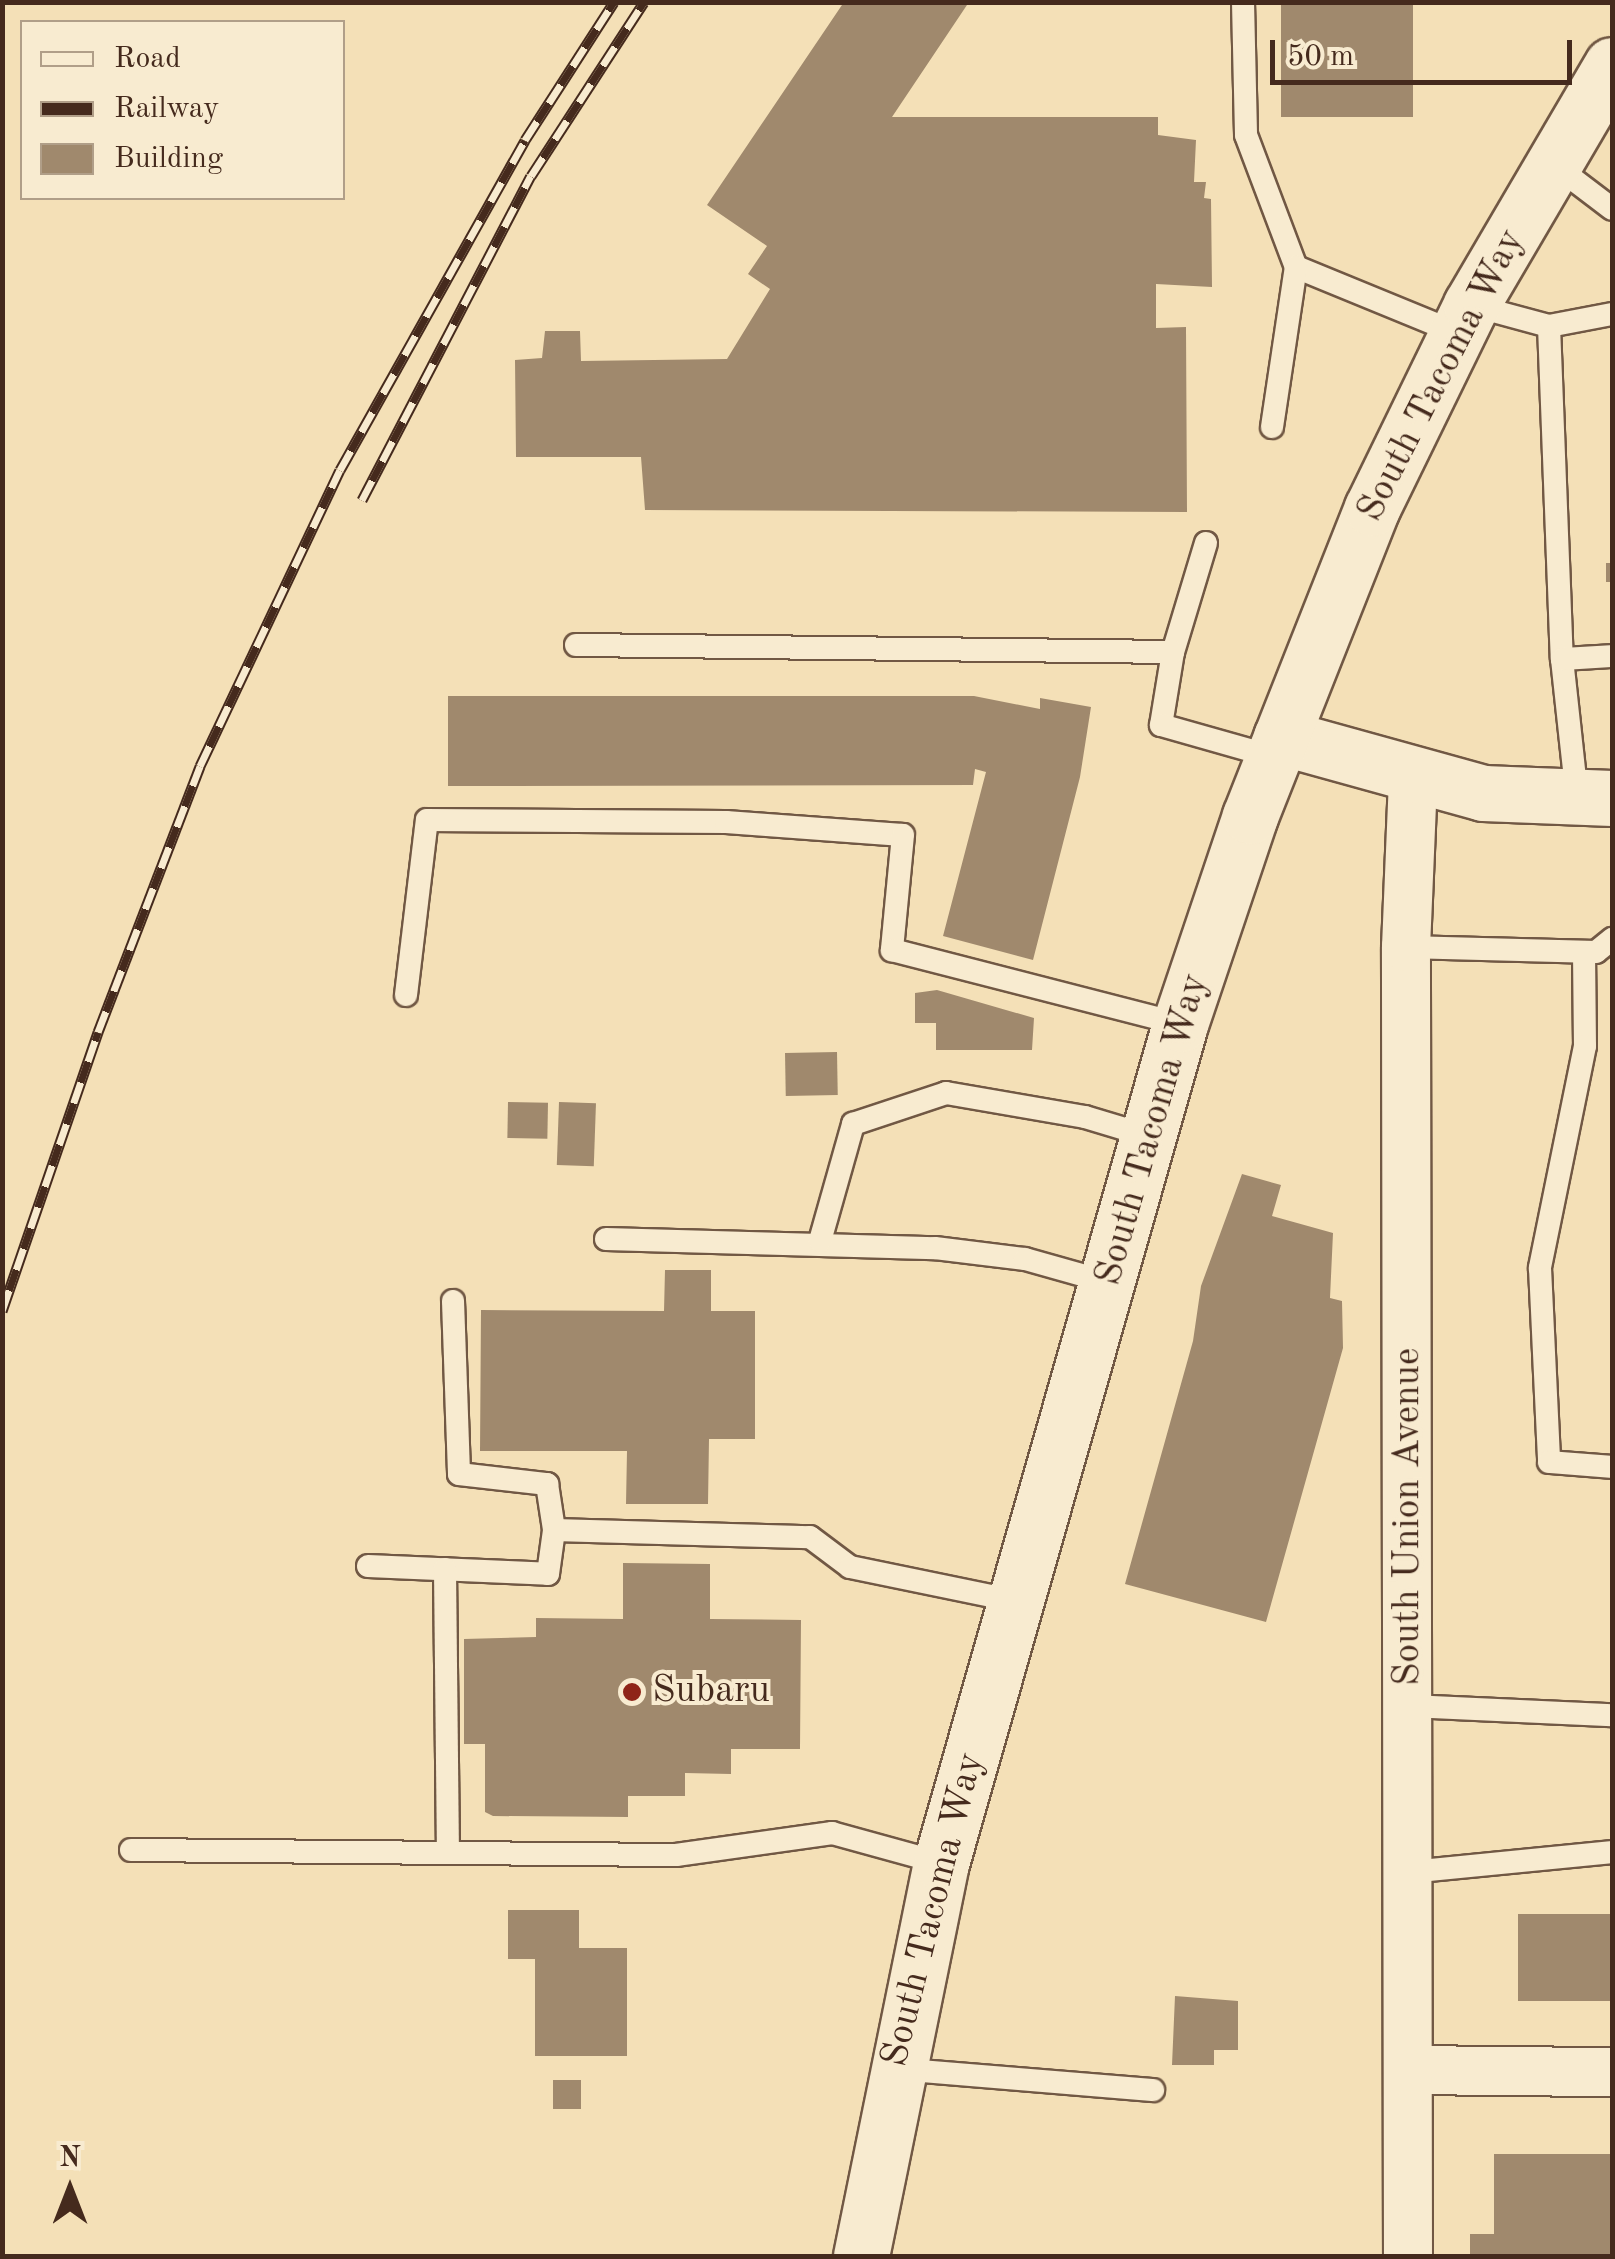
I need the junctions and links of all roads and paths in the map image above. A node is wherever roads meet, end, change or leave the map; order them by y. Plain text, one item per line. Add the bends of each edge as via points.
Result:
1 (1243, 2) edge
2 (1612, 65) edge
3 (1553, 164) junction
4 (1612, 209) edge
5 (1296, 267) junction
6 (1612, 314) edge
7 (1464, 319) junction
8 (1549, 326) junction
9 (1272, 427) dead end
10 (1206, 543) dead end
11 (576, 645) dead end
12 (1173, 652) junction
13 (1612, 656) edge
14 (1562, 659) junction
15 (1278, 747) junction
16 (1412, 778) junction
17 (1595, 798) edge
18 (1612, 939) edge
19 (1406, 947) junction
20 (1584, 952) junction
21 (406, 996) dead end
22 (1180, 1024) junction
23 (1150, 1137) junction
24 (606, 1239) dead end
25 (820, 1241) junction
26 (1110, 1282) junction
27 (453, 1300) dead end
28 (1612, 1467) edge
29 (554, 1530) junction
30 (368, 1566) dead end
31 (445, 1569) junction
32 (1016, 1601) junction
33 (1410, 1706) junction
34 (1612, 1715) edge
35 (131, 1850) dead end
36 (448, 1851) junction
37 (1612, 1852) edge
38 (940, 1862) junction
39 (1410, 1872) junction
40 (894, 2069) junction
41 (1408, 2070) junction
42 (1612, 2072) edge
43 (1152, 2090) dead end
44 (861, 2256) edge
45 (1408, 2256) edge

1 - 5 lane via 1246,135
2 - 3 main road, South Tacoma Way
3 - 4 lane
3 - 7 main road, South Tacoma Way
5 - 7 lane
5 - 9 lane
6 - 8 lane
7 - 8 lane
7 - 15 main road, South Tacoma Way via 1341,578
8 - 14 lane
10 - 12 lane
11 - 12 lane
12 - 15 lane via 1161,725
13 - 14 lane
14 - 17 lane
15 - 16 main road
15 - 22 main road, South Tacoma Way
16 - 17 main road via 1482,793
16 - 19 street, South Union Avenue
18 - 20 lane via 1596,952
19 - 20 lane
19 - 33 street, South Union Avenue
20 - 28 lane via 1585,1046 1540,1268 1549,1462
21 - 22 lane via 426,820 726,822 903,835 892,950
22 - 23 main road, South Tacoma Way
23 - 25 lane via 1086,1118 946,1093 853,1124
23 - 26 main road, South Tacoma Way
24 - 25 lane
25 - 26 lane via 1025,1259
26 - 32 main road, South Tacoma Way
27 - 29 lane via 459,1474 547,1484
29 - 31 lane via 548,1574
29 - 32 lane via 810,1537 850,1568
30 - 31 lane
31 - 36 lane
32 - 38 main road, South Tacoma Way
33 - 34 lane
33 - 39 street, South Union Avenue
35 - 36 lane
36 - 38 lane via 676,1854 832,1833
37 - 39 lane
38 - 40 main road, South Tacoma Way
39 - 41 street, South Union Avenue
40 - 43 lane
40 - 44 main road, South Tacoma Way
41 - 42 street
41 - 45 street, South Union Avenue

